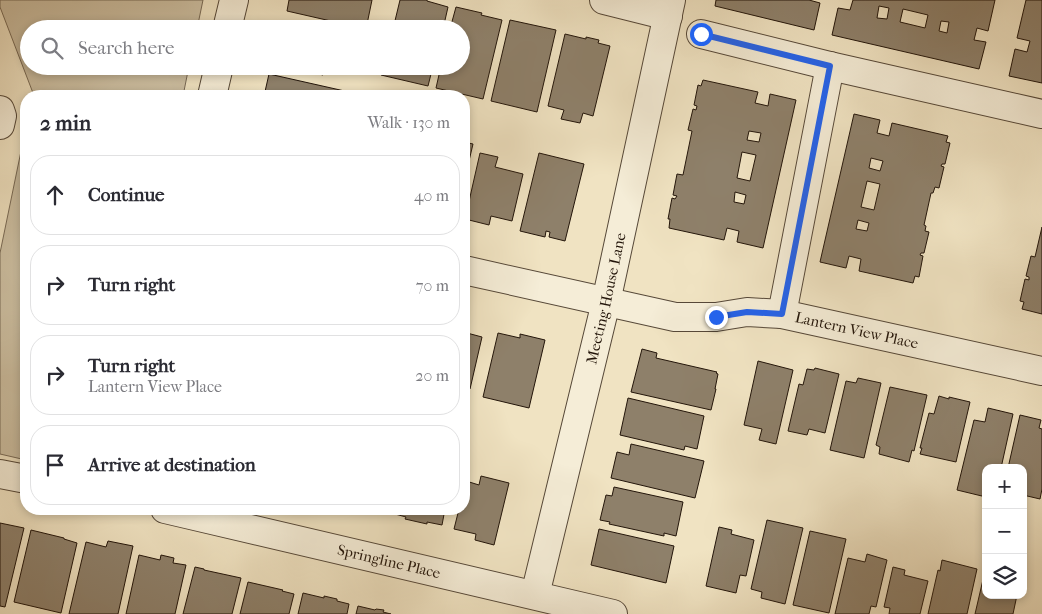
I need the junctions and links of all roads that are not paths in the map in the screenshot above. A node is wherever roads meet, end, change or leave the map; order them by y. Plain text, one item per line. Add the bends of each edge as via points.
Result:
1 (234, 0) edge
2 (604, 0) edge
3 (670, 8) edge
4 (229, 20) edge
5 (701, 34) dead end
6 (830, 66) junction
7 (217, 75) edge
8 (213, 90) edge
9 (0, 110) edge
10 (1042, 114) edge
11 (0, 124) edge
12 (470, 271) edge
13 (606, 302) junction
14 (782, 314) junction
15 (1042, 371) edge
16 (0, 474) edge
17 (20, 478) edge
18 (190, 515) edge
19 (535, 595) junction
20 (613, 614) edge

1 - 4 street
2 - 3 street
3 - 13 street, Meeting House Lane
5 - 6 street
6 - 10 street
6 - 14 street
7 - 8 street
9 - 11 street
12 - 13 street, Lantern View Place
13 - 14 street, Lantern View Place via 675,316 716,317 747,312
13 - 19 street, Meeting House Lane
14 - 15 street, Lantern View Place
16 - 17 street
18 - 19 street, Springline Place
19 - 20 street, Springline Place

